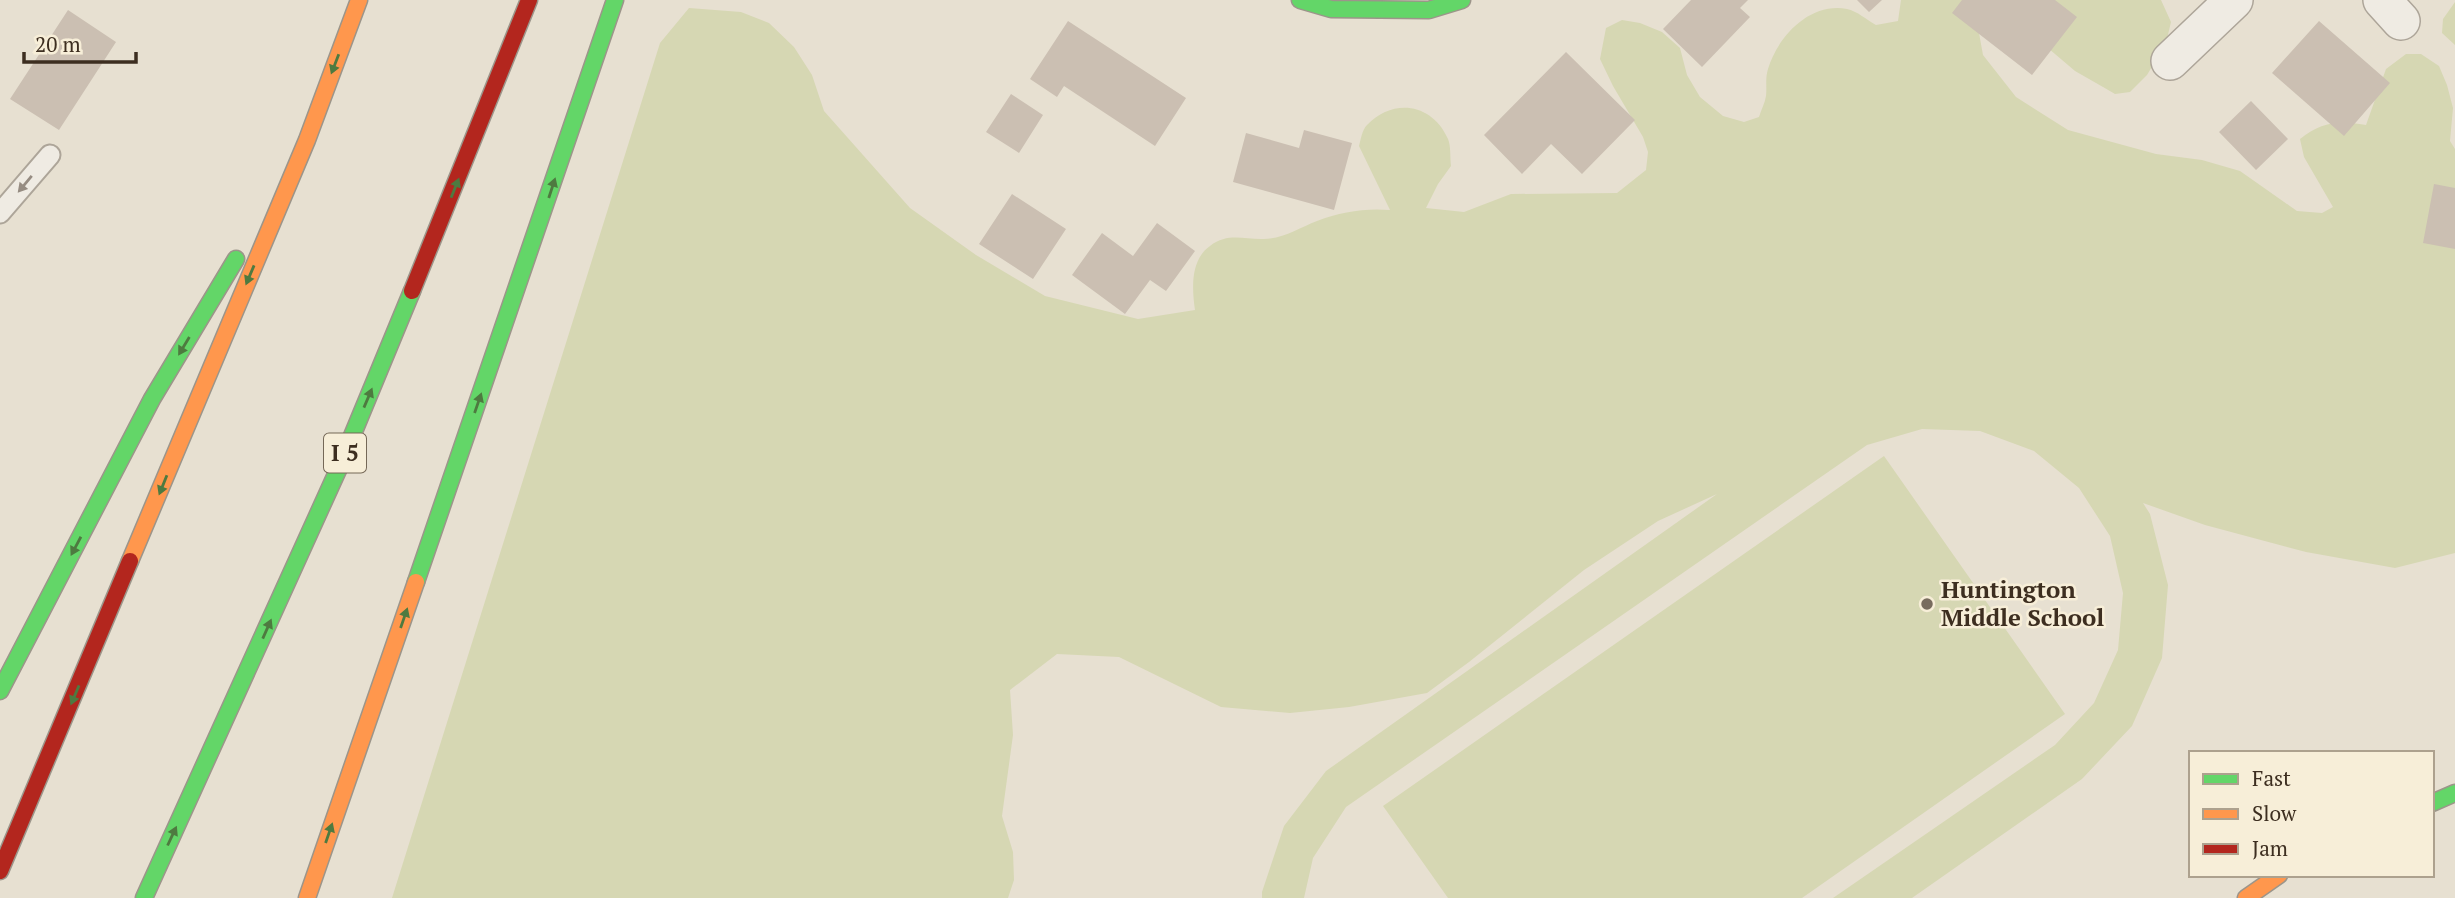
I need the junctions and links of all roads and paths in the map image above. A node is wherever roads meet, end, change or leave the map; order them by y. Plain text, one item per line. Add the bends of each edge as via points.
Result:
1 (359, 0) edge
2 (529, 0) edge
3 (615, 0) edge
4 (1300, 0) edge
5 (1462, 0) edge
6 (2234, 0) edge
7 (2170, 61) dead end
8 (307, 139) junction
9 (50, 155) dead end
10 (0, 213) edge
11 (0, 691) edge
12 (2455, 793) edge
13 (2434, 802) edge
14 (0, 871) edge
15 (2276, 877) edge
16 (144, 898) edge
17 (307, 898) edge
18 (2246, 898) edge

1 -> 8 main road
16 -> 2 main road, I 5 via 338,470
17 -> 3 main road
4 - 5 main road via 1331,9 1429,10
6 - 7 street
8 -> 11 main road via 152,398
8 -> 14 main road
9 -> 10 lane
12 - 13 main road
15 - 18 main road

